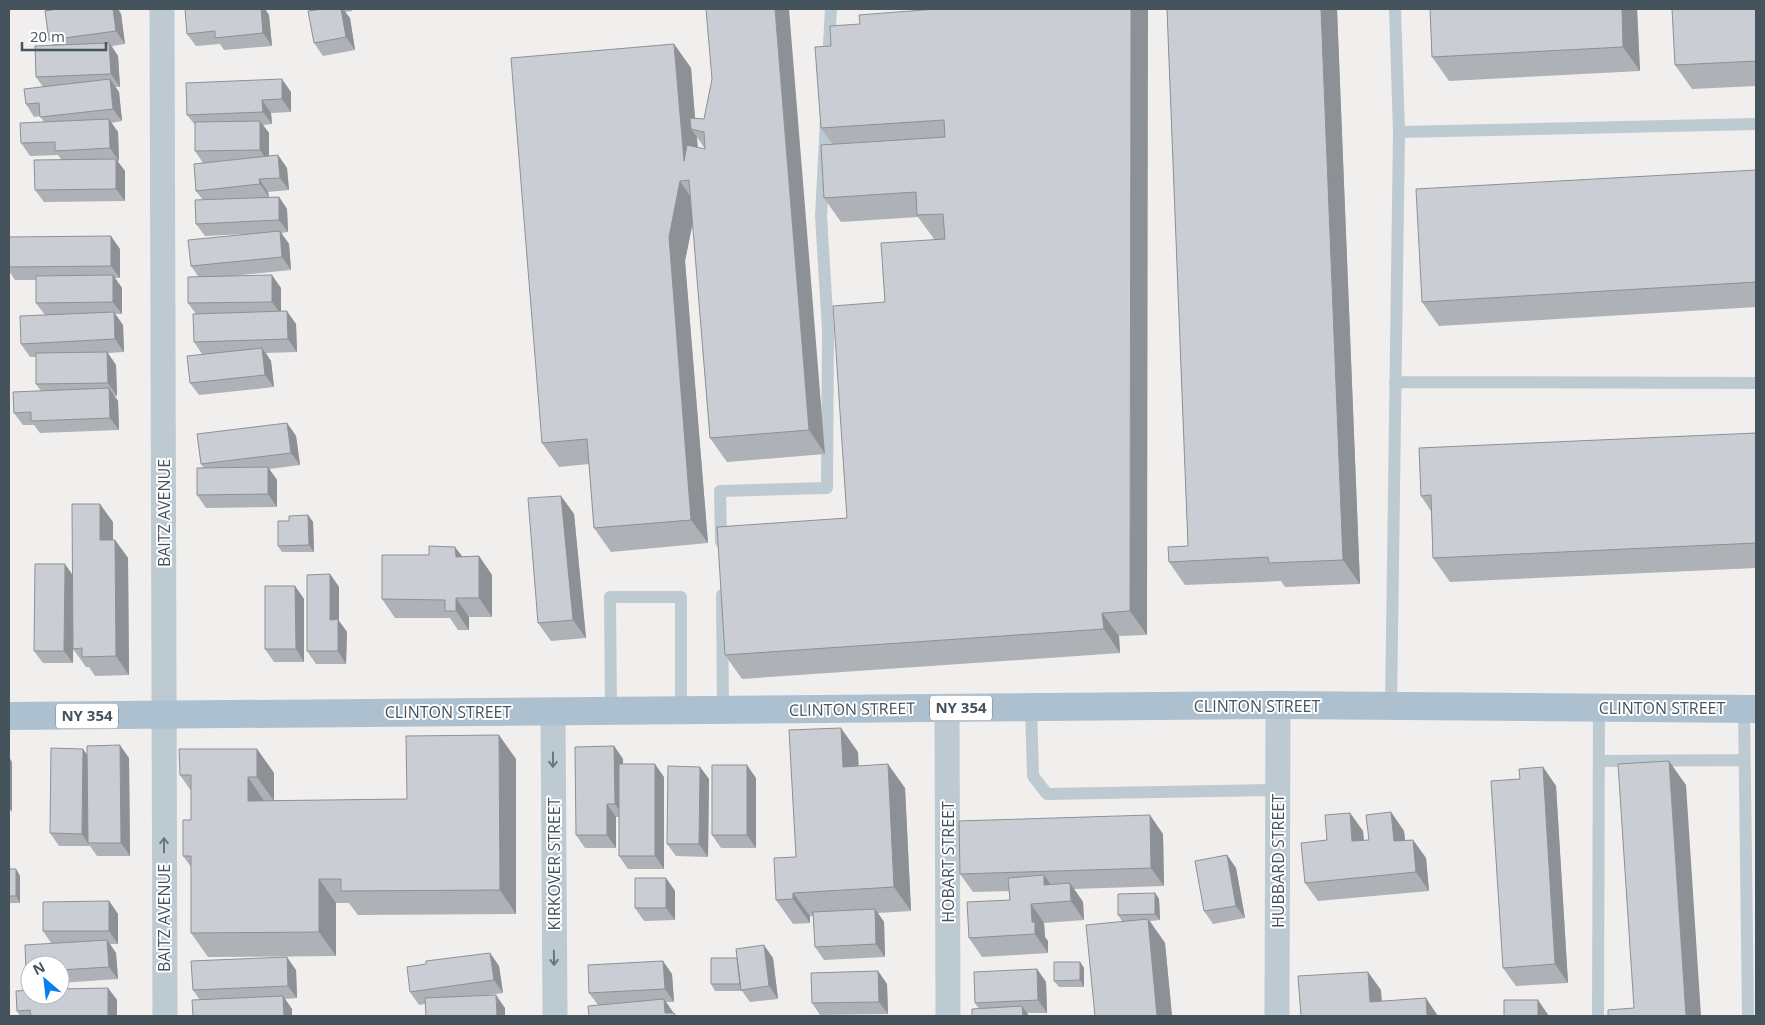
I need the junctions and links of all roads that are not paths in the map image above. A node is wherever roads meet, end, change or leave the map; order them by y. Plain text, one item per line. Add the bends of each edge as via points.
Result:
1 (162, 9) edge
2 (831, 9) edge
3 (1395, 9) edge
4 (828, 79) edge
5 (826, 108) edge
6 (1756, 124) edge
7 (1399, 132) junction
8 (1395, 382) junction
9 (1756, 383) edge
10 (722, 558) edge
11 (722, 577) edge
12 (1278, 705) junction
13 (1391, 706) junction
14 (947, 708) junction
15 (1031, 708) junction
16 (1599, 708) junction
17 (1750, 709) edge
18 (681, 710) junction
19 (723, 710) junction
20 (611, 711) junction
21 (553, 712) junction
22 (165, 715) junction
23 (9, 716) edge
24 (1744, 760) junction
25 (1600, 761) junction
26 (1278, 790) junction
27 (165, 1016) edge
28 (555, 1016) edge
29 (948, 1016) edge
30 (1277, 1016) edge
31 (1598, 1016) edge
32 (1748, 1016) edge

1 - 22 street, BAITZ AVENUE
2 - 4 lane
3 - 7 lane
5 - 10 lane via 821,216 828,329 827,488 720,491
6 - 7 lane
7 - 8 lane
8 - 9 lane
8 - 13 lane
11 - 19 lane
12 - 13 main road, CLINTON STREET / NY 354
12 - 15 main road, CLINTON STREET / NY 354
12 - 26 street, HUBBARD STREET
13 - 16 main road, CLINTON STREET / NY 354
14 - 15 main road, CLINTON STREET / NY 354
14 - 19 main road, CLINTON STREET / NY 354
14 - 29 street, HOBART STREET
15 - 26 lane via 1034,776 1047,794
16 - 17 main road, CLINTON STREET / NY 354
16 - 25 lane
17 - 24 lane
18 - 19 main road, CLINTON STREET / NY 354
18 - 20 main road, CLINTON STREET / NY 354
18 - 20 lane via 681,597 610,597
20 - 21 main road, CLINTON STREET / NY 354
21 - 22 main road, CLINTON STREET / NY 354
21 -> 28 street, KIRKOVER STREET
22 - 23 main road, CLINTON STREET / NY 354
27 -> 22 street, BAITZ AVENUE
24 - 25 lane
24 - 32 lane
25 - 31 lane
26 - 30 street, HUBBARD STREET

